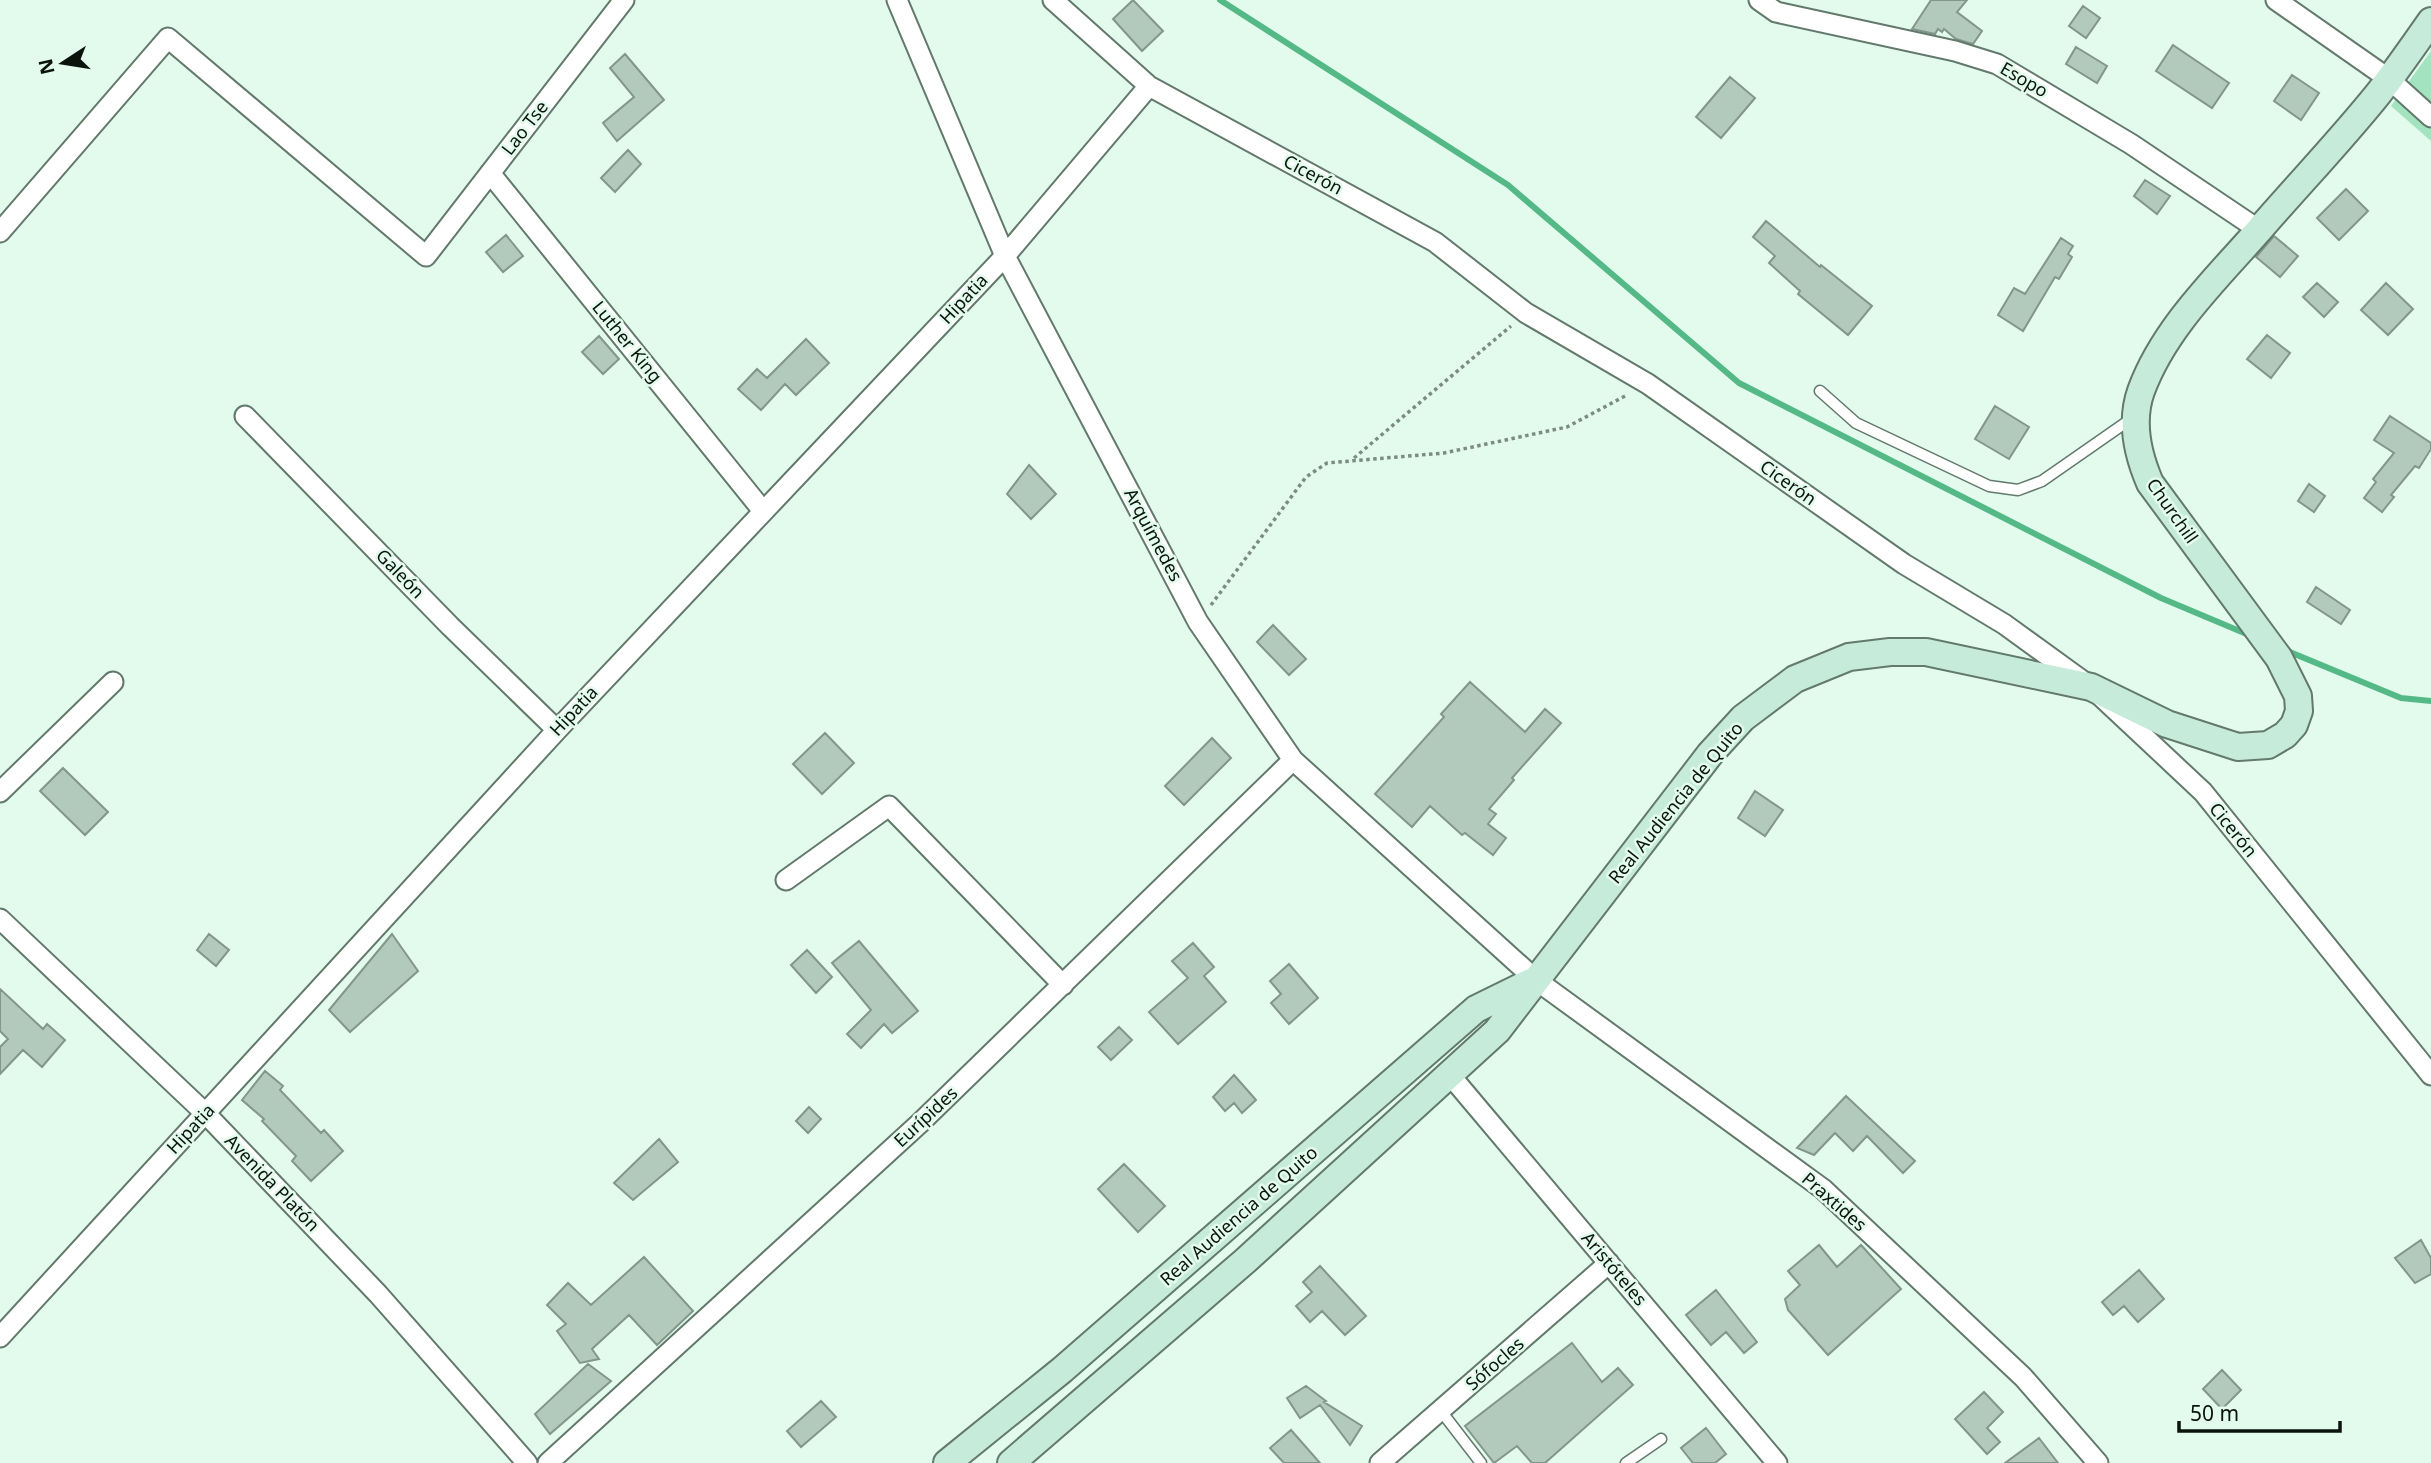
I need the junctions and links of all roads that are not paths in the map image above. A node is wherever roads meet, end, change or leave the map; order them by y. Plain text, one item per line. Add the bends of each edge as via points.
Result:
1 (624, 0) edge
2 (897, 0) edge
3 (1054, 0) edge
4 (1759, 0) edge
5 (2276, 0) edge
6 (2431, 20) edge
7 (2389, 79) junction
8 (1149, 86) junction
9 (2431, 117) edge
10 (490, 173) junction
11 (2259, 230) junction
12 (0, 232) edge
13 (1005, 256) junction
14 (1820, 391) dead end
15 (246, 416) dead end
16 (2135, 417) junction
17 (763, 511) junction
18 (113, 682) dead end
19 (2091, 687) junction
20 (557, 730) junction
21 (1293, 760) junction
22 (0, 792) edge
23 (786, 880) dead end
24 (2, 925) edge
25 (1536, 980) junction
26 (1063, 985) junction
27 (1450, 1075) junction
28 (2431, 1075) edge
29 (205, 1113) junction
30 (1609, 1263) junction
31 (0, 1336) edge
32 (1441, 1411) junction
33 (1661, 1439) dead end
34 (527, 1463) edge
35 (548, 1463) edge
36 (947, 1463) edge
37 (1010, 1463) edge
38 (1380, 1463) edge
39 (1481, 1463) edge
40 (1626, 1463) edge
41 (1777, 1463) edge
42 (2098, 1463) edge

1 - 10 street, Lao Tse
2 - 13 street, Arquímedes
3 - 8 street, Cicerón
4 - 11 street, Esopo via 1776,12 1997,64 2131,144
5 - 7 street
6 - 7 main road, Churchill
7 - 9 street
7 - 11 main road, Churchill
8 - 13 street, Hipatia
8 - 19 street, Cicerón via 1435,242 1526,313 1648,384 1904,564 2004,624
10 - 12 street, Lao Tse via 426,256 168,38
10 - 17 street, Luther King
11 - 16 main road, Churchill via 2186,313 2156,359
13 - 17 street, Hipatia
13 - 21 street, Arquímedes via 1198,622
14 - 16 lane via 1856,423 1990,486 2018,490 2042,481
15 - 20 street, Galeón
16 - 19 main road, Churchill via 2136,440 2150,483 2279,658 2298,696 2299,711 2285,735 2268,744 2238,747 2167,724
17 - 20 street, Hipatia
18 - 22 street
19 - 25 main road, Real Audiencia de Quito via 1926,652 1849,657 1795,679 1744,718 1710,754
19 - 28 street, Cicerón via 2203,792
20 - 29 street, Hipatia
21 - 25 street, Arquímedes
21 - 26 street, Eurípides
23 - 26 street via 889,806
24 - 29 street, Avenida Platón
25 - 27 main road, Real Audiencia de Quito via 1497,1031
25 - 36 main road, Real Audiencia de Quito via 1476,1009 1062,1370
25 - 42 street, Praxtides via 1823,1189 2023,1377
26 - 35 street, Eurípides via 910,1133
27 - 30 street, Aristóteles
27 - 37 main road, Real Audiencia de Quito via 1245,1261
29 - 31 street, Hipatia
29 - 34 street, Avenida Platón via 378,1294
30 - 32 street, Sófocles
30 - 41 street, Aristóteles
32 - 38 street, Sófocles
32 - 39 lane
33 - 40 lane

